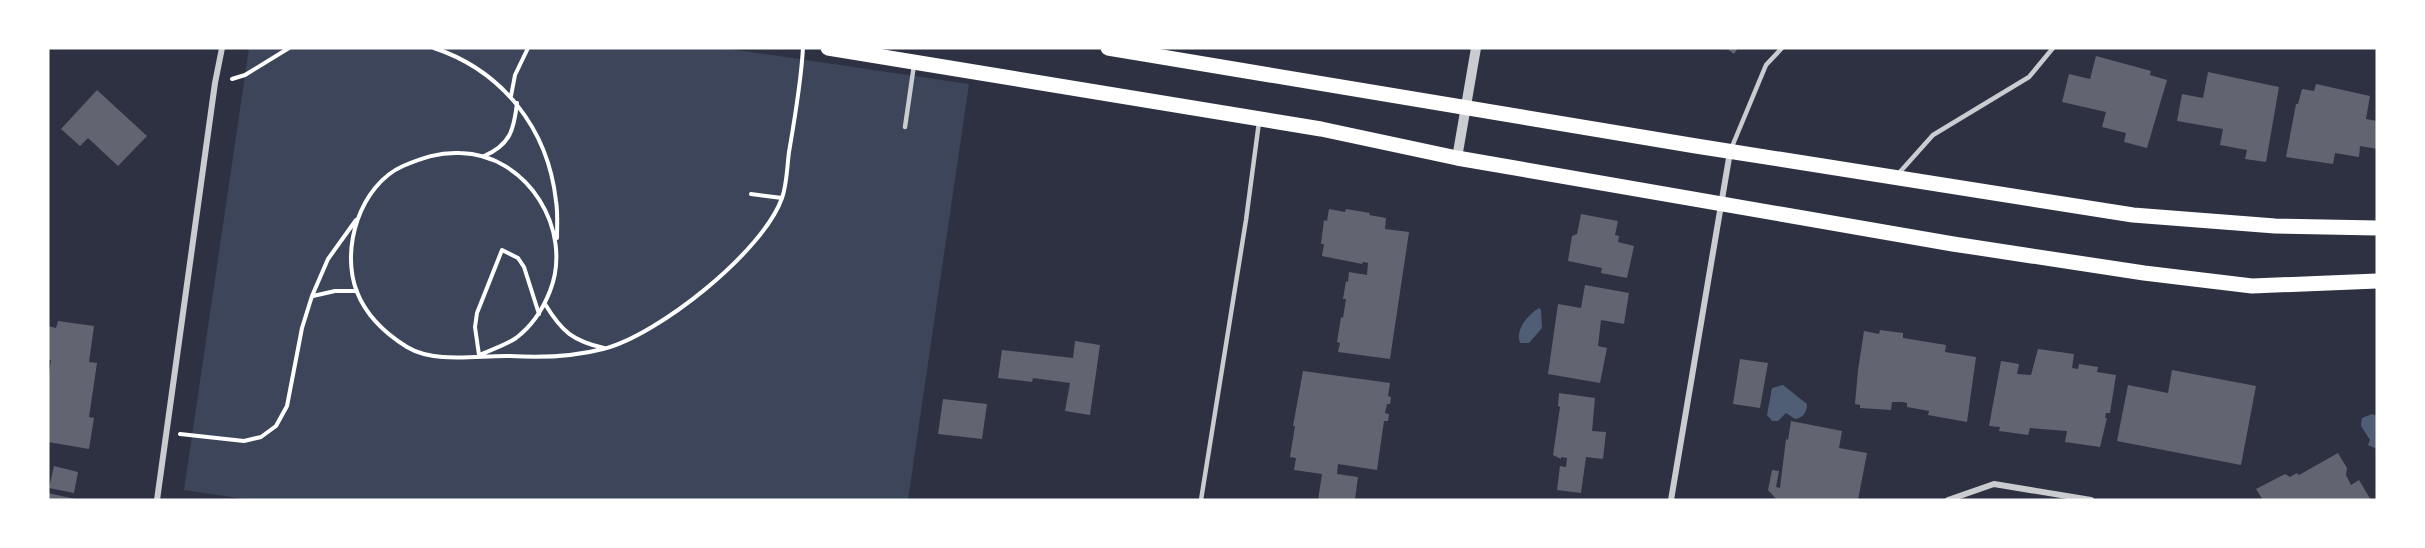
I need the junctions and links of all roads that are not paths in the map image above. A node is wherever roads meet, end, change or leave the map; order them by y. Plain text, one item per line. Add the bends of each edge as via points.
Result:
1 (222, 48) edge
2 (828, 48) edge
3 (1108, 48) edge
4 (1476, 48) edge
5 (1782, 48) edge
6 (2052, 48) edge
7 (864, 51) edge
8 (915, 62) junction
9 (1465, 107) junction
10 (1259, 119) junction
11 (905, 127) dead end
12 (1730, 151) junction
13 (1457, 158) junction
14 (1895, 177) junction
15 (1720, 203) junction
16 (2377, 228) edge
17 (2377, 281) edge
18 (157, 500) edge
19 (1201, 500) edge
20 (1671, 500) edge
21 (1948, 500) edge
22 (2091, 500) edge

1 - 18 street
2 - 7 main road
3 - 9 main road
4 - 9 street
5 - 12 lane via 1766,65
6 - 14 lane via 2029,77 1933,135
7 - 8 main road
8 - 10 main road
8 - 11 lane
9 - 12 main road
9 - 13 street
10 - 13 main road
10 - 19 lane
12 - 14 main road
12 - 15 street
13 - 15 main road
14 - 16 main road via 2133,215 2276,226
15 - 17 main road via 2166,276 2252,286
15 - 20 street
21 - 22 street via 1994,484

